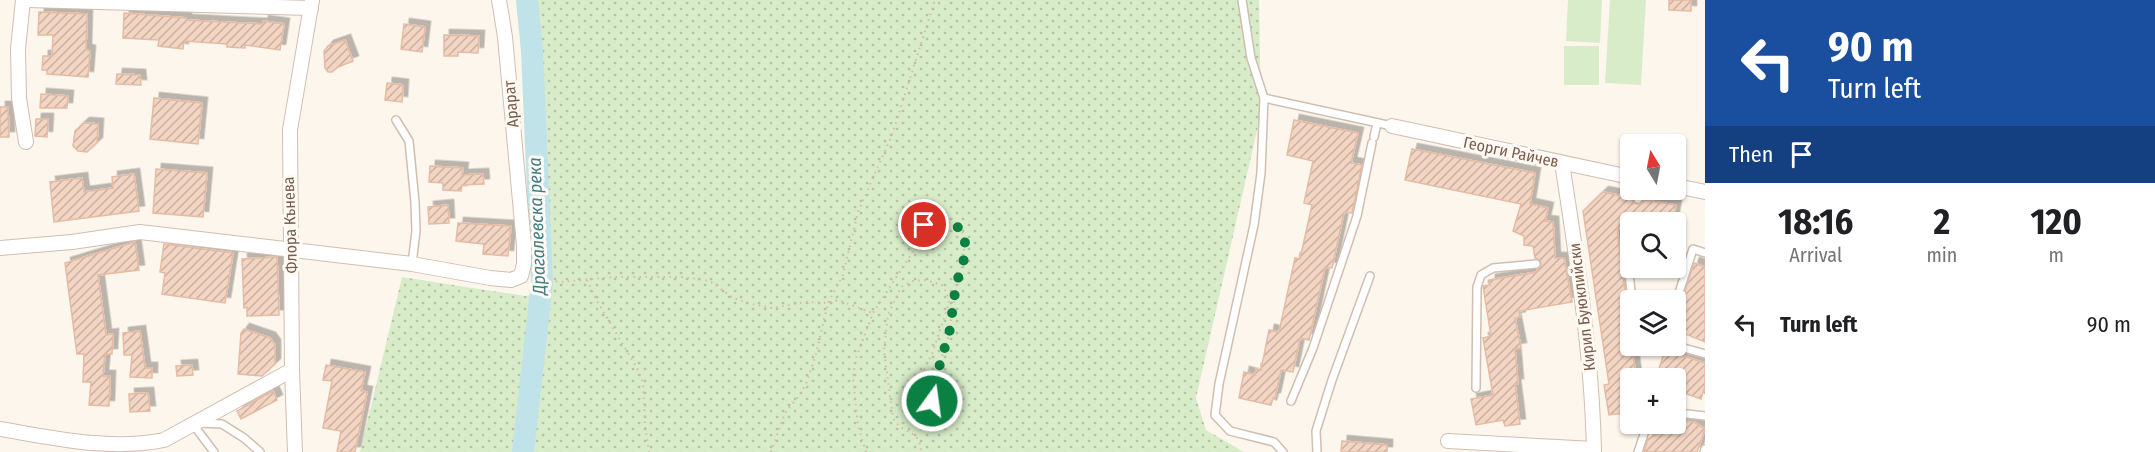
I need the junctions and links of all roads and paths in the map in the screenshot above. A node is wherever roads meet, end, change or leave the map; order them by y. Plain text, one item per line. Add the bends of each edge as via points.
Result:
1 (23, 0) edge
2 (28, 0) edge
3 (499, 0) edge
4 (935, 0) edge
5 (1242, 0) edge
6 (137, 1) edge
7 (312, 4) edge
8 (1264, 98) junction
9 (396, 120) dead end
10 (1377, 123) junction
11 (1392, 126) joint
12 (26, 142) dead end
13 (1562, 163) junction
14 (1620, 175) edge
15 (1686, 188) edge
16 (1705, 192) edge
17 (0, 248) edge
18 (292, 249) junction
19 (1705, 253) edge
20 (412, 264) junction
21 (1536, 264) dead end
22 (521, 276) junction
23 (1370, 276) dead end
24 (587, 280) junction
25 (1680, 290) edge
26 (828, 303) junction
27 (873, 314) junction
28 (1686, 349) edge
29 (1705, 354) edge
30 (292, 370) junction
31 (1476, 388) dead end
32 (1291, 401) dead end
33 (1686, 414) edge
34 (1705, 416) edge
35 (192, 423) junction
36 (0, 429) edge
37 (1644, 434) edge
38 (1448, 441) dead end
39 (1594, 450) edge
40 (214, 452) edge
41 (260, 452) edge
42 (295, 452) edge
43 (649, 452) edge
44 (771, 452) edge
45 (866, 452) edge
46 (921, 452) edge
47 (1283, 452) edge
48 (1317, 452) edge
49 (1638, 452) edge

1 - 12 street via 18,59
2 - 6 street
3 - 22 street, Арарат via 524,245
4 - 26 path via 892,135 858,212 843,275
5 - 8 lane via 1251,57
6 - 7 street
7 - 18 street, Флора Кънева via 290,130
8 - 10 lane
8 - 47 lane via 1262,173 1254,225 1215,415 1230,431 1274,442
9 - 20 lane via 409,141 416,231
10 - 11 lane
10 - 32 lane via 1357,216
11 - 13 street, Георги Райчев
13 - 14 street, Георги Райчев
13 - 39 street, Кирил Буюклийски via 1590,380
15 - 16 street
17 - 18 street via 140,232
18 - 20 street
18 - 30 street, Флора Кънева
19 - 25 lane via 1693,249
20 - 22 street via 490,278 511,280
21 - 31 lane via 1493,268 1481,275 1477,287
22 - 24 path via 560,282
23 - 48 lane via 1316,430
24 - 26 path via 682,277 705,280 733,297 772,308 805,302
24 - 43 path via 643,382
26 - 27 path via 845,301
26 - 44 path via 806,384 785,413
27 - 45 path via 853,377 858,426
27 - 46 path via 912,253 926,223 944,221 962,230 964,259 949,335 934,395 926,406 918,405 914,389 932,354 949,303 947,293 935,282 906,284 898,292 886,323 884,351 892,413 899,427 916,435
28 - 29 lane
30 - 35 street
30 - 42 street, Флора Кънева
33 - 34 lane
35 - 36 street via 164,440 122,445
35 - 40 lane
35 - 41 lane via 222,424
37 - 49 lane
38 - 39 street

